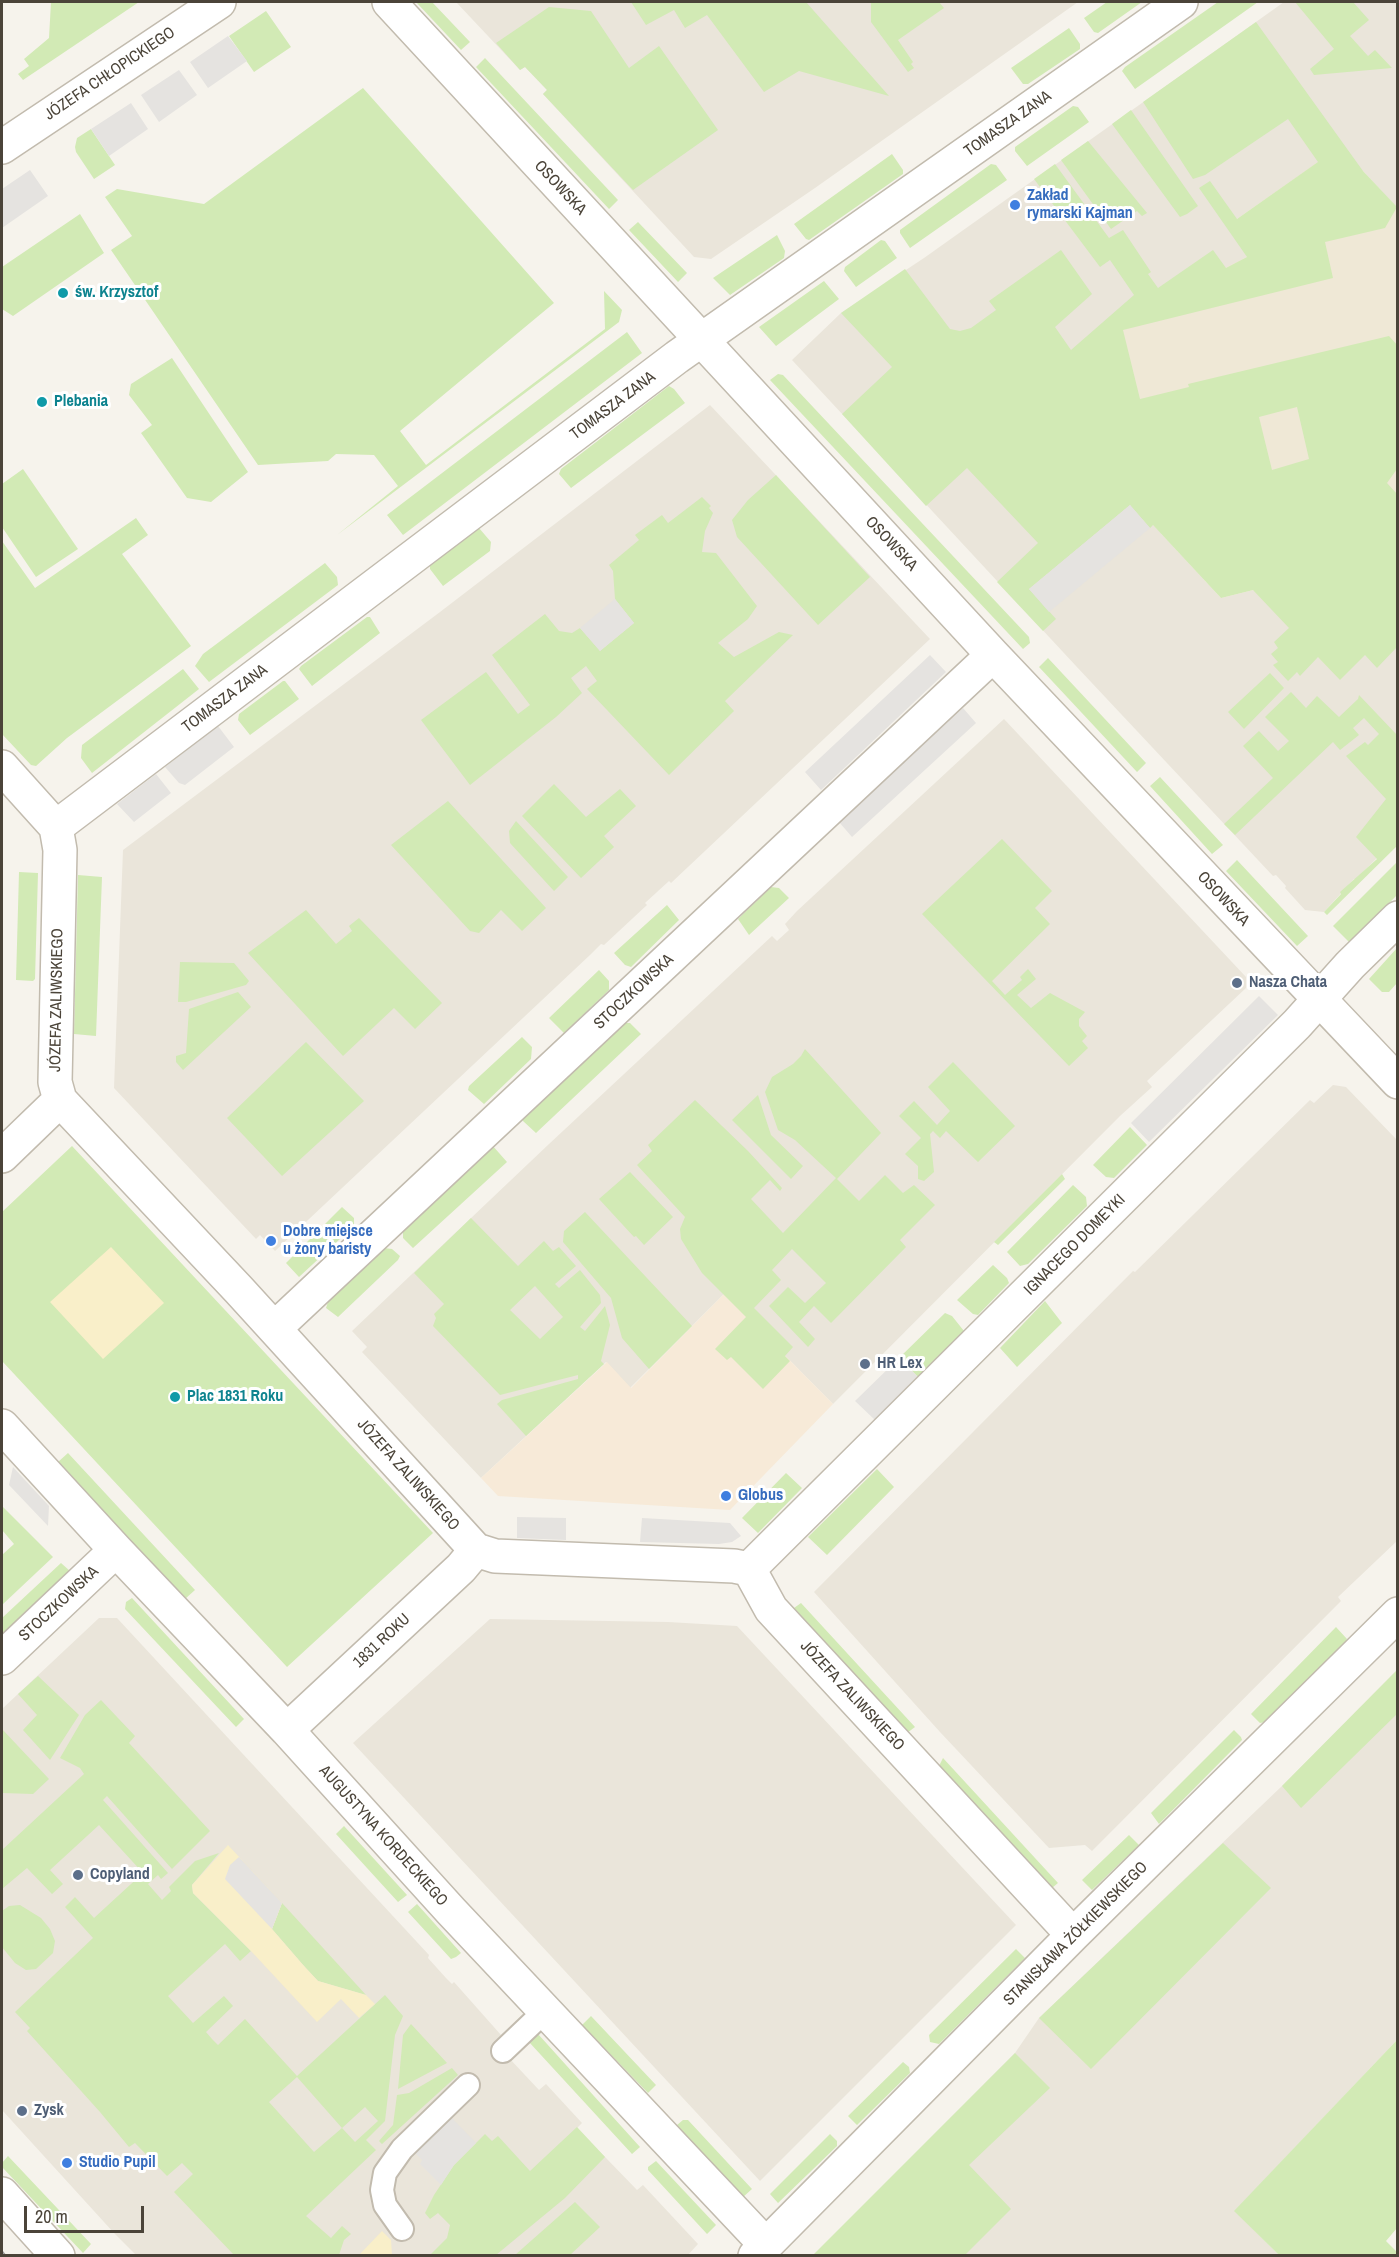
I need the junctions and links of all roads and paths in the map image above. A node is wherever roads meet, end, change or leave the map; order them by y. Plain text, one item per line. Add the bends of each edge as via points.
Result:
1 (219, 2) edge
2 (389, 2) edge
3 (1181, 2) edge
4 (2, 147) edge
5 (701, 340) junction
6 (993, 655) junction
7 (2, 767) edge
8 (57, 827) junction
9 (1398, 918) edge
10 (1319, 1000) junction
11 (1398, 1082) edge
12 (60, 1100) junction
13 (2, 1156) edge
14 (274, 1328) junction
15 (2, 1426) edge
16 (116, 1550) junction
17 (476, 1550) junction
18 (749, 1569) junction
19 (1398, 1614) edge
20 (2, 1658) edge
21 (288, 1730) junction
22 (1073, 1935) junction
23 (545, 2010) junction
24 (503, 2051) dead end
25 (468, 2085) dead end
26 (2, 2194) edge
27 (402, 2229) dead end
28 (760, 2250) edge
29 (58, 2256) edge

1 - 4 street, JÓZEFA CHŁOPICKIEGO
2 - 5 street, OSOWSKA
3 - 5 street, TOMASZA ZANA
5 - 6 street, OSOWSKA
5 - 8 street, TOMASZA ZANA
6 - 10 street, OSOWSKA
6 - 14 street, STOCZKOWSKA
7 - 8 street
8 - 12 street, JÓZEFA ZALIWSKIEGO via 60,850 55,1071
9 - 10 street, IGNACEGO DOMEYKI
10 - 11 street, OSOWSKA
10 - 18 street, IGNACEGO DOMEYKI
12 - 13 street
12 - 14 street, JÓZEFA ZALIWSKIEGO
14 - 17 street, JÓZEFA ZALIWSKIEGO
15 - 16 street, AUGUSTYNA KORDECKIEGO
16 - 20 street, STOCZKOWSKA
16 - 21 street, AUGUSTYNA KORDECKIEGO
17 - 18 street via 495,1556
17 - 21 street, 1831 ROKU
18 - 22 street, JÓZEFA ZALIWSKIEGO via 771,1608
19 - 22 street, STANISŁAWA ŻÓŁKIEWSKIEGO
21 - 23 street, AUGUSTYNA KORDECKIEGO
22 - 28 street, STANISŁAWA ŻÓŁKIEWSKIEGO
23 - 24 lane
23 - 28 street, AUGUSTYNA KORDECKIEGO
25 - 27 lane via 402,2149 385,2173 385,2205
26 - 29 street

